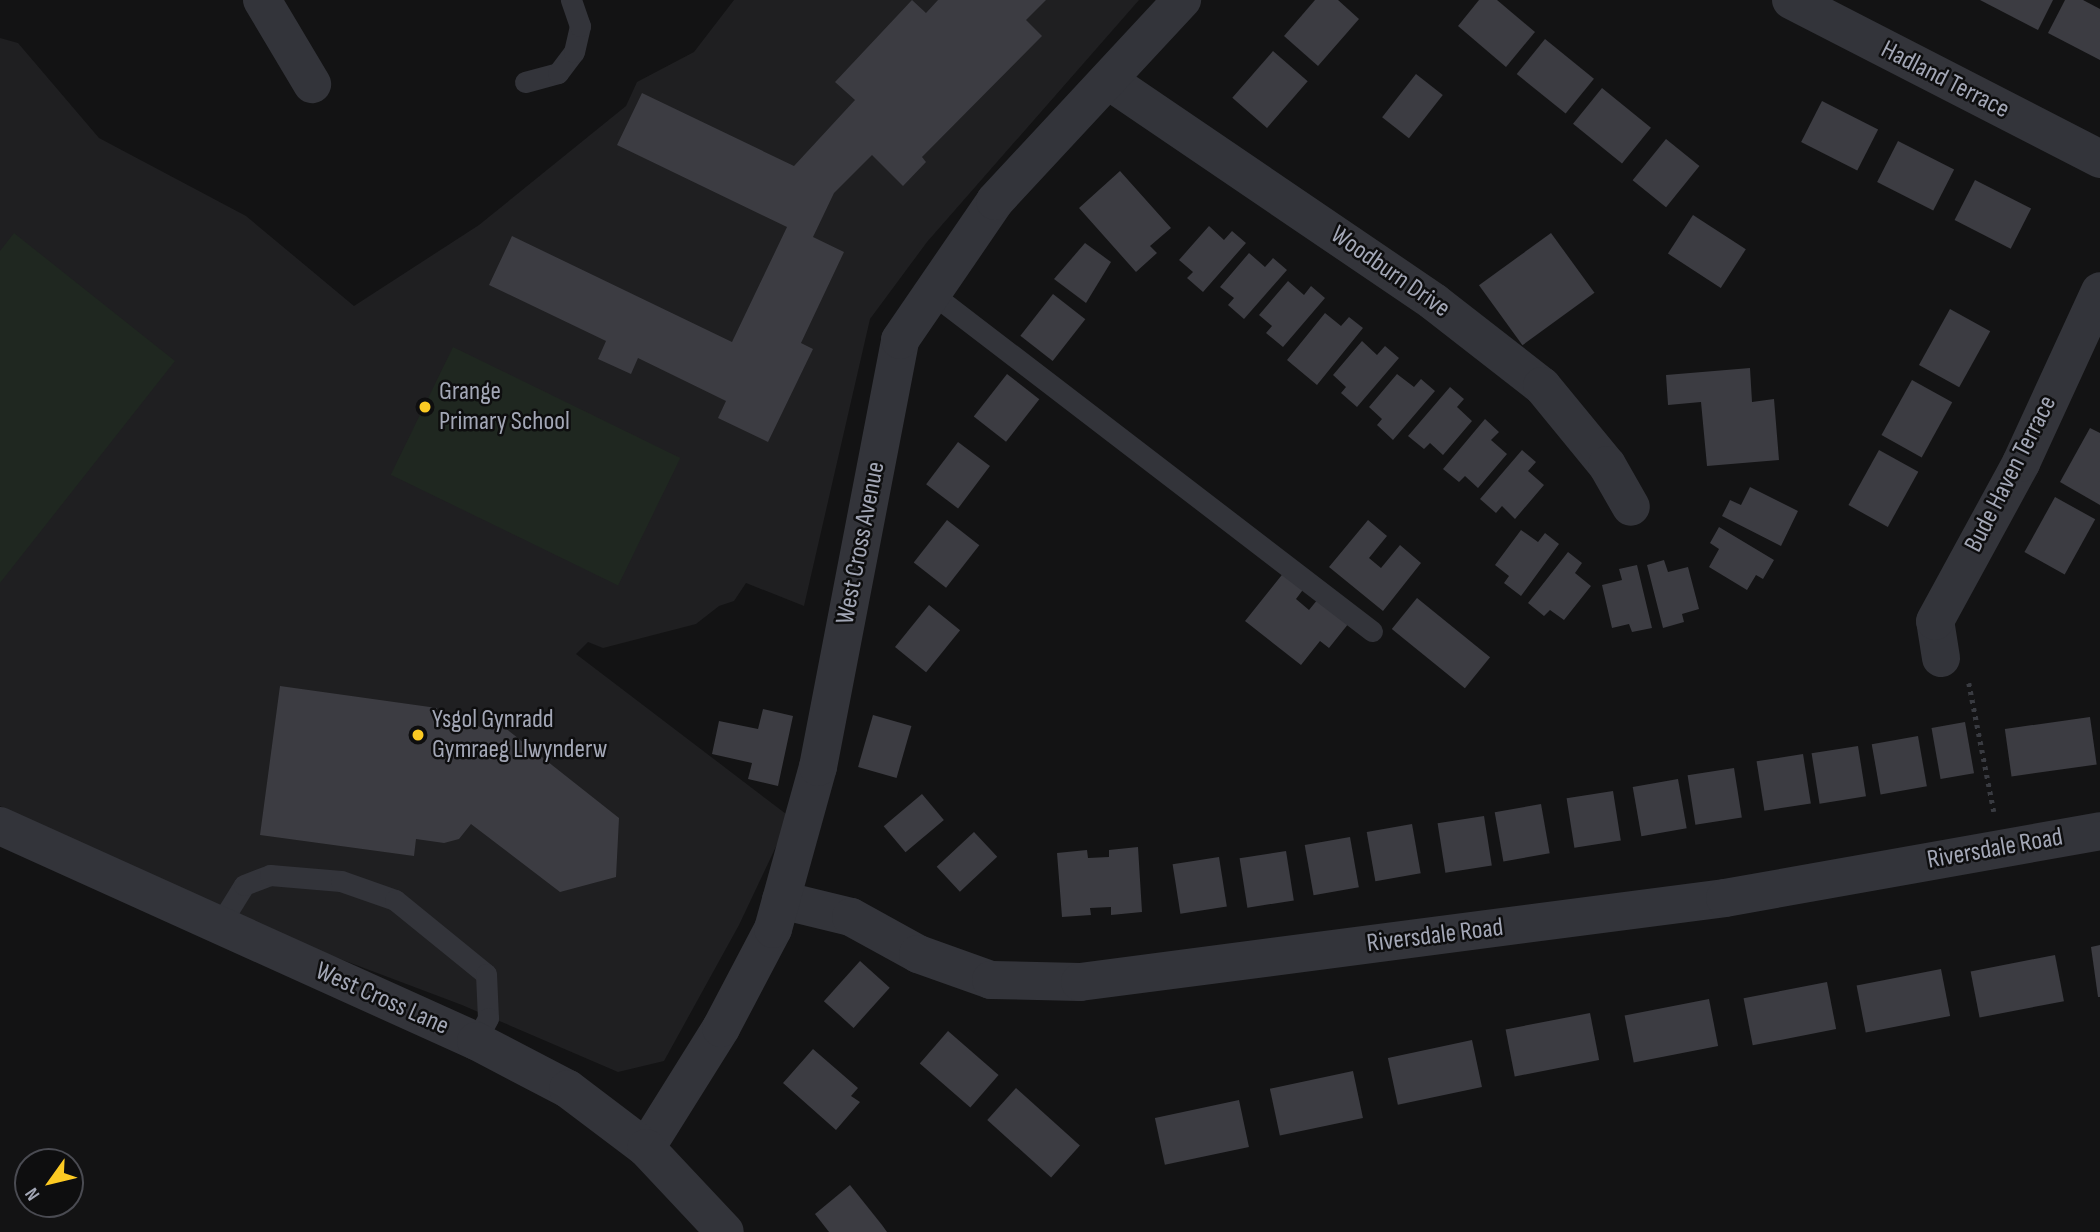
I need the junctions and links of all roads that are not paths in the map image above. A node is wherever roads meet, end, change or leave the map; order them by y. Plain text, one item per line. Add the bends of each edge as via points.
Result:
1 (262, 0) edge
2 (571, 0) edge
3 (1182, 0) edge
4 (1797, 2) edge
5 (1109, 81) junction
6 (525, 82) dead end
7 (312, 85) dead end
8 (2100, 159) edge
9 (2100, 291) edge
10 (930, 292) junction
11 (1631, 507) dead end
12 (1372, 631) dead end
13 (1941, 658) road end
14 (0, 826) edge
15 (2100, 831) edge
16 (781, 900) junction
17 (218, 927) junction
18 (476, 1041) junction
19 (646, 1148) junction
20 (725, 1232) edge

1 - 7 street
2 - 6 lane via 580,26 574,52 558,73
3 - 5 street, West Cross Avenue
4 - 8 street, Hadland Terrace
5 - 10 street, West Cross Avenue via 995,201
5 - 11 street, Woodburn Drive via 1434,302 1542,386 1607,465
9 - 13 street, Bude Haven Terrace via 2021,463 1935,621
10 - 12 lane
10 - 16 street, West Cross Avenue via 900,340 818,767
14 - 17 street, West Cross Lane
15 - 16 street, Riversdale Road via 1725,898 1080,982 991,979 918,954 851,917
16 - 19 street, West Cross Avenue via 774,929 721,1028
17 - 18 street, West Cross Lane
17 - 18 lane via 244,885 270,875 341,881 396,900 486,974 488,1018
18 - 19 street, West Cross Lane via 568,1089
19 - 20 street, West Cross Lane

